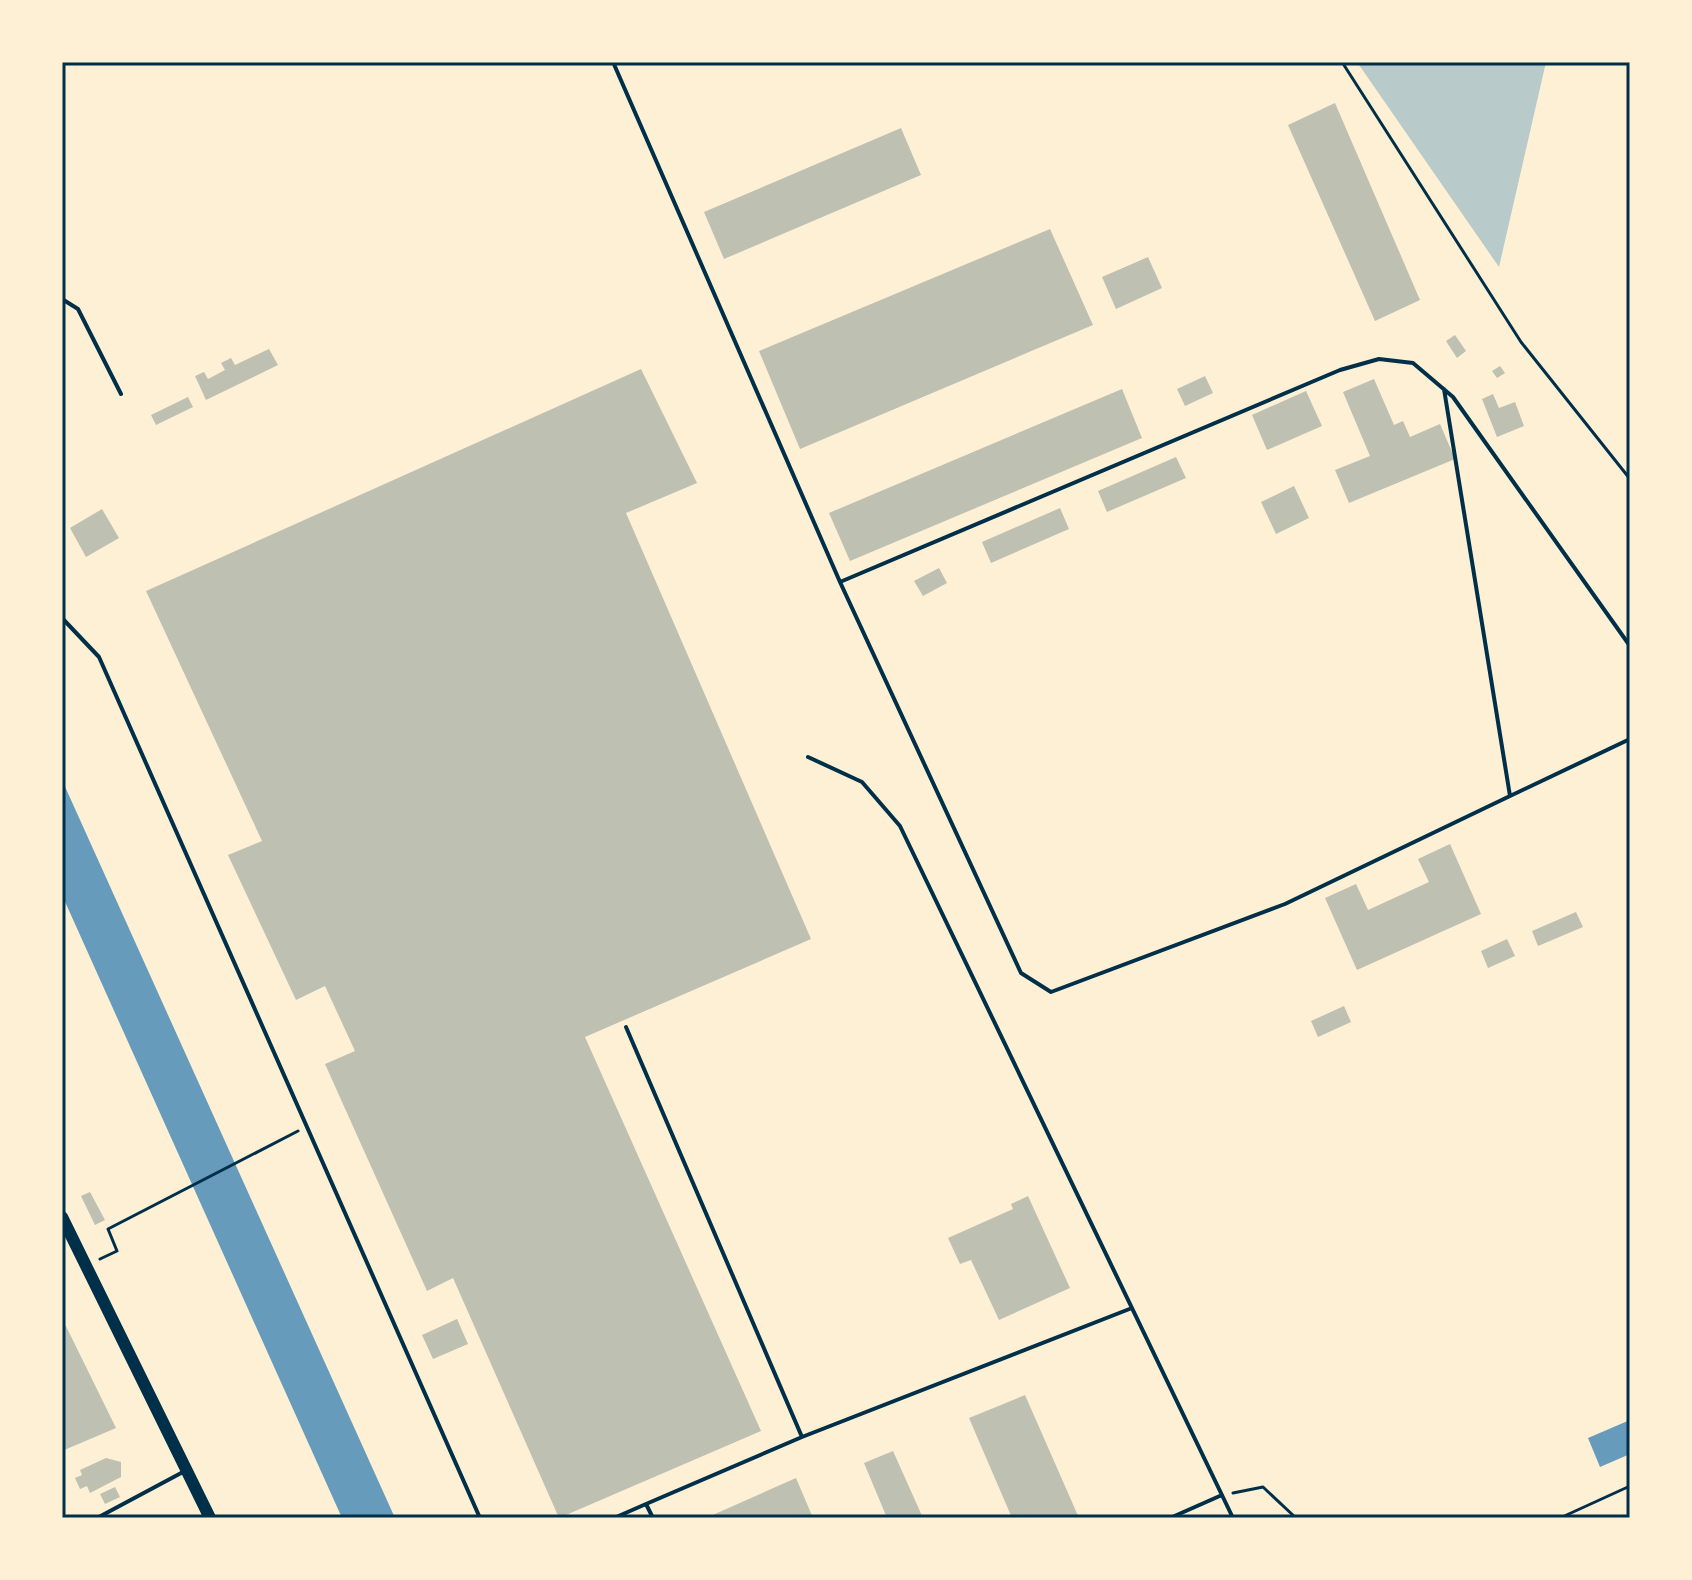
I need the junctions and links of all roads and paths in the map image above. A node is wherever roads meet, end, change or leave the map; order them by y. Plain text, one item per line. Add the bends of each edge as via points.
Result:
1 (613, 62) edge
2 (1342, 62) edge
3 (62, 299) edge
4 (1444, 389) junction
5 (121, 394) dead end
6 (1630, 479) edge
7 (840, 582) junction
8 (62, 618) edge
9 (1630, 646) edge
10 (1630, 739) edge
11 (808, 757) dead end
12 (1510, 796) junction
13 (626, 1027) dead end
14 (305, 1128) junction
15 (62, 1217) edge
16 (86, 1267) junction
17 (1132, 1308) junction
18 (802, 1437) junction
19 (187, 1471) junction
20 (1630, 1486) edge
21 (1222, 1495) junction
22 (646, 1504) junction
23 (97, 1518) edge
24 (210, 1518) edge
25 (480, 1518) edge
26 (614, 1518) edge
27 (653, 1518) edge
28 (1170, 1518) edge
29 (1233, 1518) edge
30 (1296, 1518) edge
31 (1560, 1518) edge

1 - 7 lane
2 - 6 path via 1521,342
3 - 5 lane via 78,309
4 - 7 lane via 1413,363 1379,359 1340,370
4 - 9 lane
4 - 12 lane
7 - 12 lane via 1021,973 1051,992 1285,904
8 - 14 lane via 99,657
10 - 12 lane
11 - 17 lane via 862,782 900,826
13 - 18 lane
14 - 16 path via 108,1229 117,1251
14 - 25 lane
15 - 16 main road
16 - 19 main road
17 - 18 lane
17 - 21 lane
18 - 22 lane
19 - 23 lane
19 - 24 main road
20 - 31 path
21 - 28 lane
21 - 29 lane
21 - 30 path via 1263,1487
22 - 26 lane
22 - 27 lane

